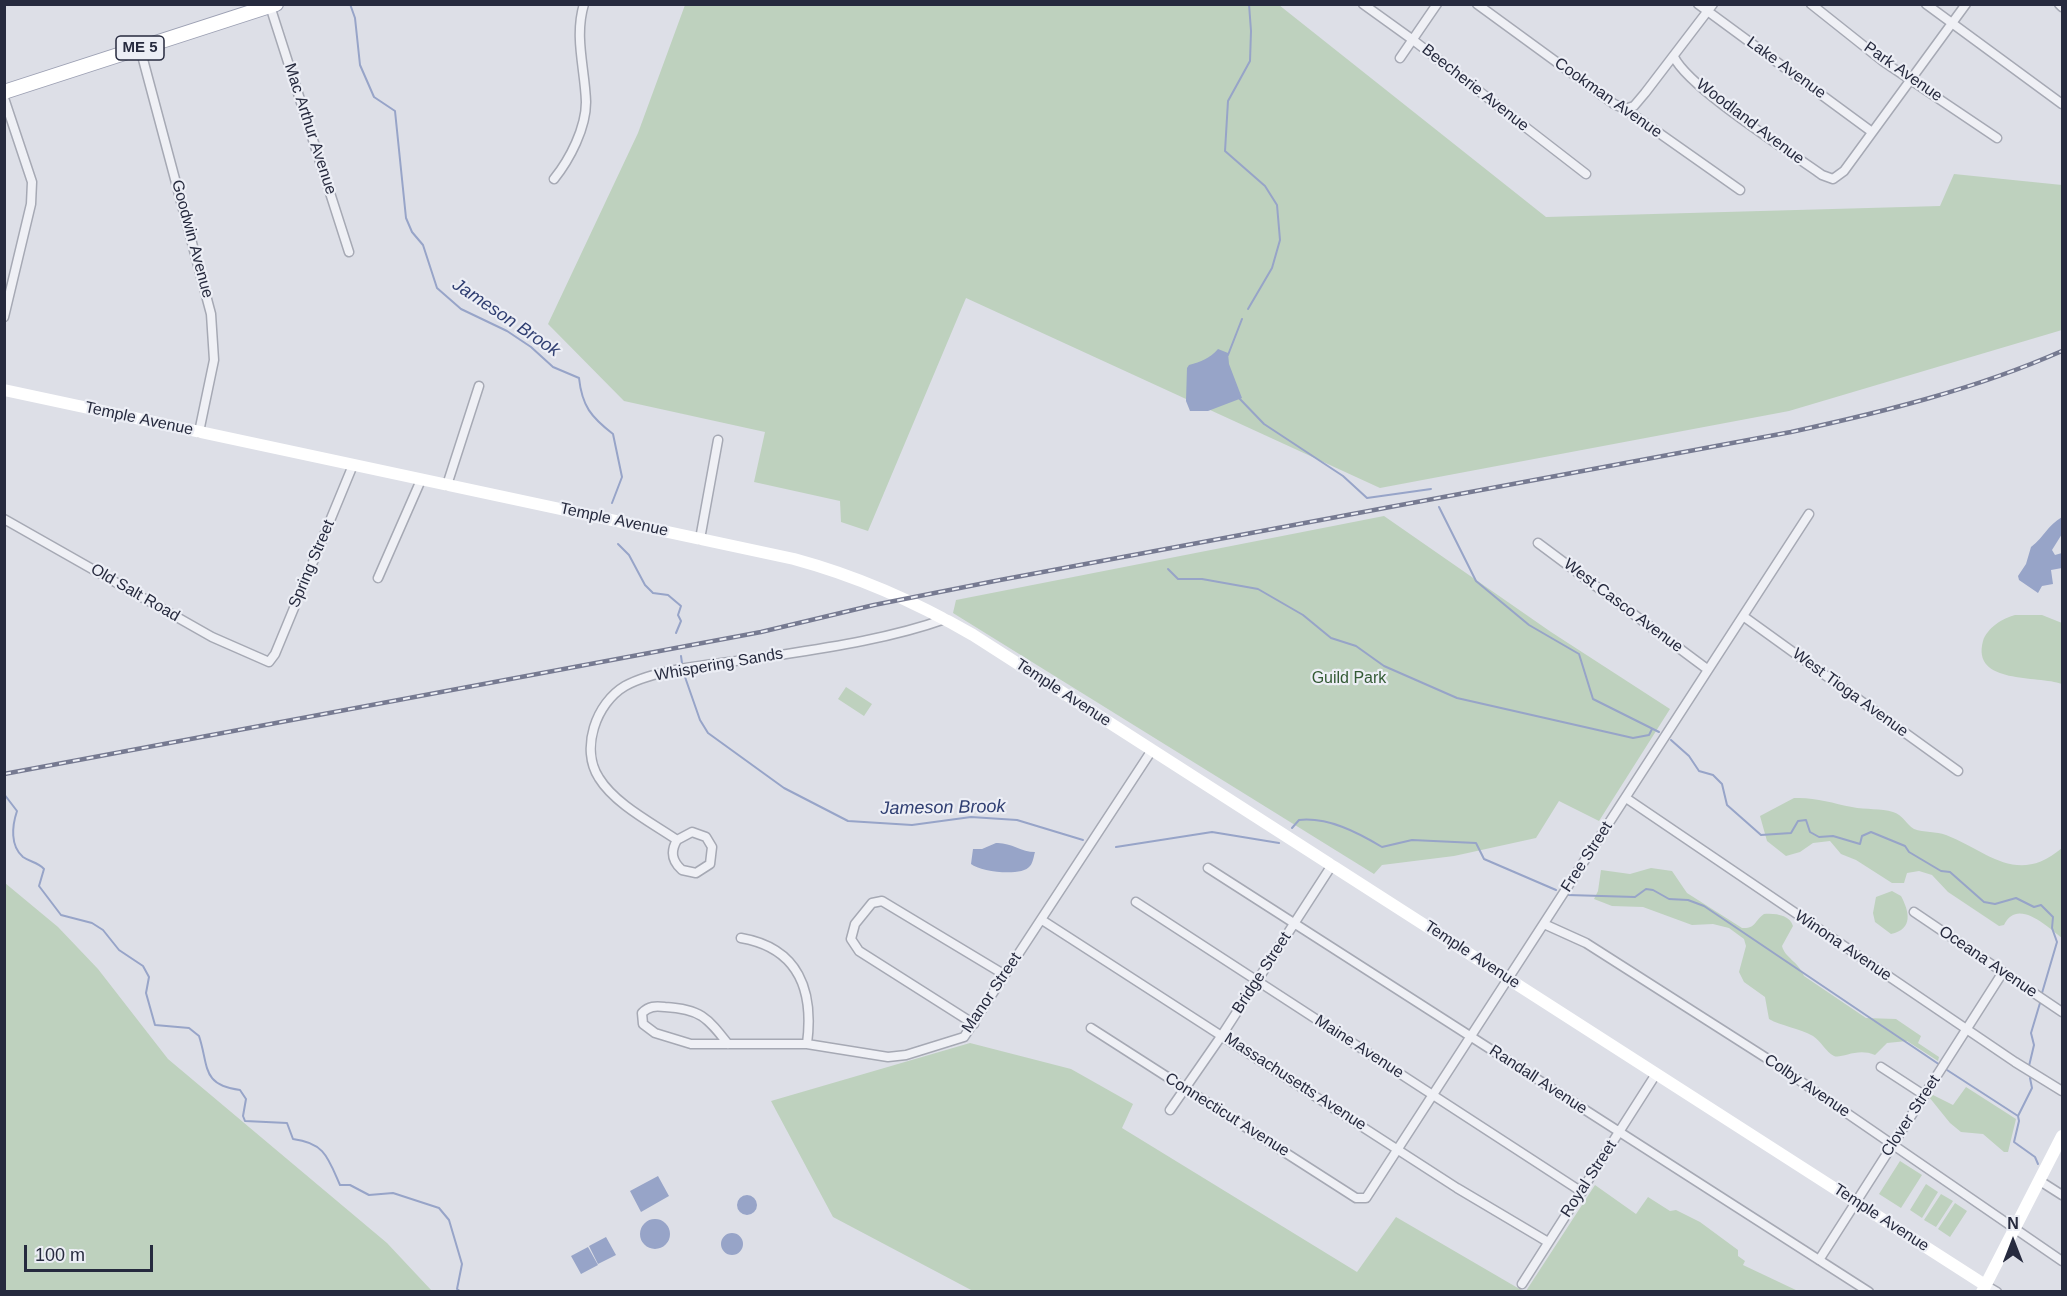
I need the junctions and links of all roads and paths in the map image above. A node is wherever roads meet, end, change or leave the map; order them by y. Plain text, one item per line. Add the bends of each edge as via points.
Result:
1 (584, 4) edge
2 (1363, 4) edge
3 (1437, 4) edge
4 (1477, 4) edge
5 (1698, 4) edge
6 (1811, 4) edge
7 (1926, 4) edge
8 (1966, 4) edge
9 (2059, 4) edge
10 (273, 5) edge
11 (2062, 7) edge
12 (1711, 8) edge
13 (1953, 24) junction
14 (1413, 40) junction
15 (140, 48) junction
16 (1674, 57) junction
17 (1400, 58) dead end
18 (1911, 79) junction
19 (4, 92) edge
20 (4, 98) edge
21 (2062, 104) edge
22 (1625, 109) junction
23 (1872, 132) junction
24 (1997, 138) dead end
25 (1586, 174) dead end
26 (554, 179) dead end
27 (1740, 190) dead end
28 (349, 252) dead end
29 (4, 317) edge
30 (479, 386) dead end
31 (4, 390) edge
32 (199, 432) junction
33 (718, 440) dead end
34 (353, 465) junction
35 (421, 480) junction
36 (447, 485) junction
37 (1809, 514) dead end
38 (4, 519) edge
39 (700, 539) junction
40 (1538, 543) dead end
41 (378, 578) dead end
42 (1743, 616) junction
43 (945, 619) junction
44 (268, 662) joint
45 (1707, 669) junction
46 (1152, 750) junction
47 (1958, 771) dead end
48 (1626, 798) junction
49 (677, 840) junction
50 (1332, 865) junction
51 (1208, 868) dead end
52 (1136, 902) dead end
53 (1914, 912) dead end
54 (1042, 920) junction
55 (1294, 923) junction
56 (1544, 924) junction
57 (741, 938) dead end
58 (2003, 972) junction
59 (1005, 975) junction
60 (1508, 979) junction
61 (1258, 980) junction
62 (2062, 1012) edge
63 (974, 1024) junction
64 (1091, 1028) dead end
65 (1967, 1029) junction
66 (1222, 1035) junction
67 (1472, 1036) junction
68 (728, 1044) junction
69 (807, 1044) junction
70 (1881, 1067) dead end
71 (1656, 1074) junction
72 (1184, 1087) junction
73 (2062, 1091) edge
74 (1924, 1095) junction
75 (1434, 1096) junction
76 (1170, 1110) dead end
77 (1619, 1132) junction
78 (2062, 1136) edge
79 (1893, 1143) junction
80 (1397, 1149) junction
81 (2040, 1181) junction
82 (1582, 1192) junction
83 (2062, 1195) edge
84 (1364, 1199) joint
85 (1856, 1202) junction
86 (2016, 1227) junction
87 (1548, 1242) junction
88 (1819, 1260) junction
89 (2062, 1261) edge
90 (1522, 1284) dead end
91 (1984, 1288) edge
92 (1869, 1292) edge
93 (1997, 1292) edge

1 - 26 street via 579,32 584,118
2 - 14 street, Beecherie Avenue
3 - 14 street
4 - 22 street, Cookman Avenue
5 - 12 street, Lake Avenue
6 - 18 street, Park Avenue
7 - 13 street
8 - 13 street
9 - 11 street
10 - 15 main road, ME 5
10 - 28 street, Mac Arthur Avenue
12 - 16 street
12 - 23 street, Lake Avenue
13 - 18 street
13 - 21 street
14 - 17 street
14 - 25 street, Beecherie Avenue
15 - 19 main road, ME 5
15 - 32 street, Goodwin Avenue via 211,314 214,360
16 - 22 street via 1637,103
16 - 23 street, Woodland Avenue via 1690,77 1822,175 1833,179 1844,171
18 - 23 street
18 - 24 street, Park Avenue
20 - 29 street via 32,188
22 - 27 street, Cookman Avenue
30 - 36 street
31 - 32 street, Temple Avenue
32 - 34 street, Temple Avenue
33 - 39 street
34 - 35 street, Temple Avenue
34 - 44 street, Spring Street via 275,654
35 - 36 street, Temple Avenue
35 - 41 street
36 - 39 street, Temple Avenue
37 - 42 street, Free Street
38 - 44 street, Old Salt Road via 212,637
39 - 43 street, Temple Avenue via 835,571
40 - 45 street, West Casco Avenue
42 - 45 street, Free Street
42 - 47 street, West Tioga Avenue
43 - 46 street, Temple Avenue
43 - 49 street, Whispering Sands via 825,646 702,666 638,681 618,691 605,704 594,729 591,750 595,772 616,796
45 - 48 street, Free Street
46 - 50 street, Temple Avenue
46 - 54 street, Manor Street
48 - 56 street, Free Street
48 - 65 street, Winona Avenue
49 - 49 street via 692,832 705,837 712,847 710,864 696,873 682,870 673,858
50 - 55 street, Bridge Street
50 - 60 street, Temple Avenue
51 - 55 street, Randall Avenue
52 - 61 street, Maine Avenue
53 - 58 street, Oceana Avenue
54 - 59 street, Manor Street
54 - 66 street, Massachusetts Avenue
55 - 61 street, Bridge Street
55 - 67 street, Randall Avenue
56 - 60 street, Free Street
56 - 79 street, Colby Avenue via 1592,947
57 - 69 street via 771,947 795,969 809,1006
58 - 62 street, Oceana Avenue
58 - 65 street, Clover Street
59 - 63 street, Manor Street
59 - 63 street via 882,901 872,903 855,924 851,939 859,951
60 - 67 street, Free Street
60 - 71 street, Temple Avenue
61 - 66 street, Bridge Street
61 - 75 street, Maine Avenue
63 - 69 street, Manor Street via 964,1037 897,1057
64 - 72 street, Connecticut Avenue
65 - 73 street, Winona Avenue
65 - 74 street, Clover Street
66 - 72 street, Bridge Street
66 - 80 street, Massachusetts Avenue
67 - 75 street, Free Street
67 - 77 street, Randall Avenue
68 - 68 street, Manor Street via 708,1020 693,1010 653,1006 642,1013 641,1021 647,1028 672,1040
68 - 69 street, Manor Street
70 - 74 street
71 - 77 street, Royal Street
71 - 85 street, Temple Avenue
72 - 76 street, Bridge Street
72 - 84 street, Connecticut Avenue via 1356,1198
74 - 79 street, Clover Street
75 - 80 street, Free Street
75 - 82 street, Maine Avenue
77 - 82 street, Royal Street
77 - 88 street, Randall Avenue
78 - 81 street
79 - 85 street, Clover Street
79 - 86 street, Colby Avenue
80 - 84 street, Free Street
80 - 87 street, Massachusetts Avenue
81 - 83 street
81 - 86 street
82 - 87 street, Royal Street
85 - 88 street, Clover Street
85 - 91 street, Temple Avenue
86 - 89 street, Colby Avenue
86 - 91 street
87 - 90 street, Royal Street
88 - 92 street, Randall Avenue
91 - 93 street, Temple Avenue

